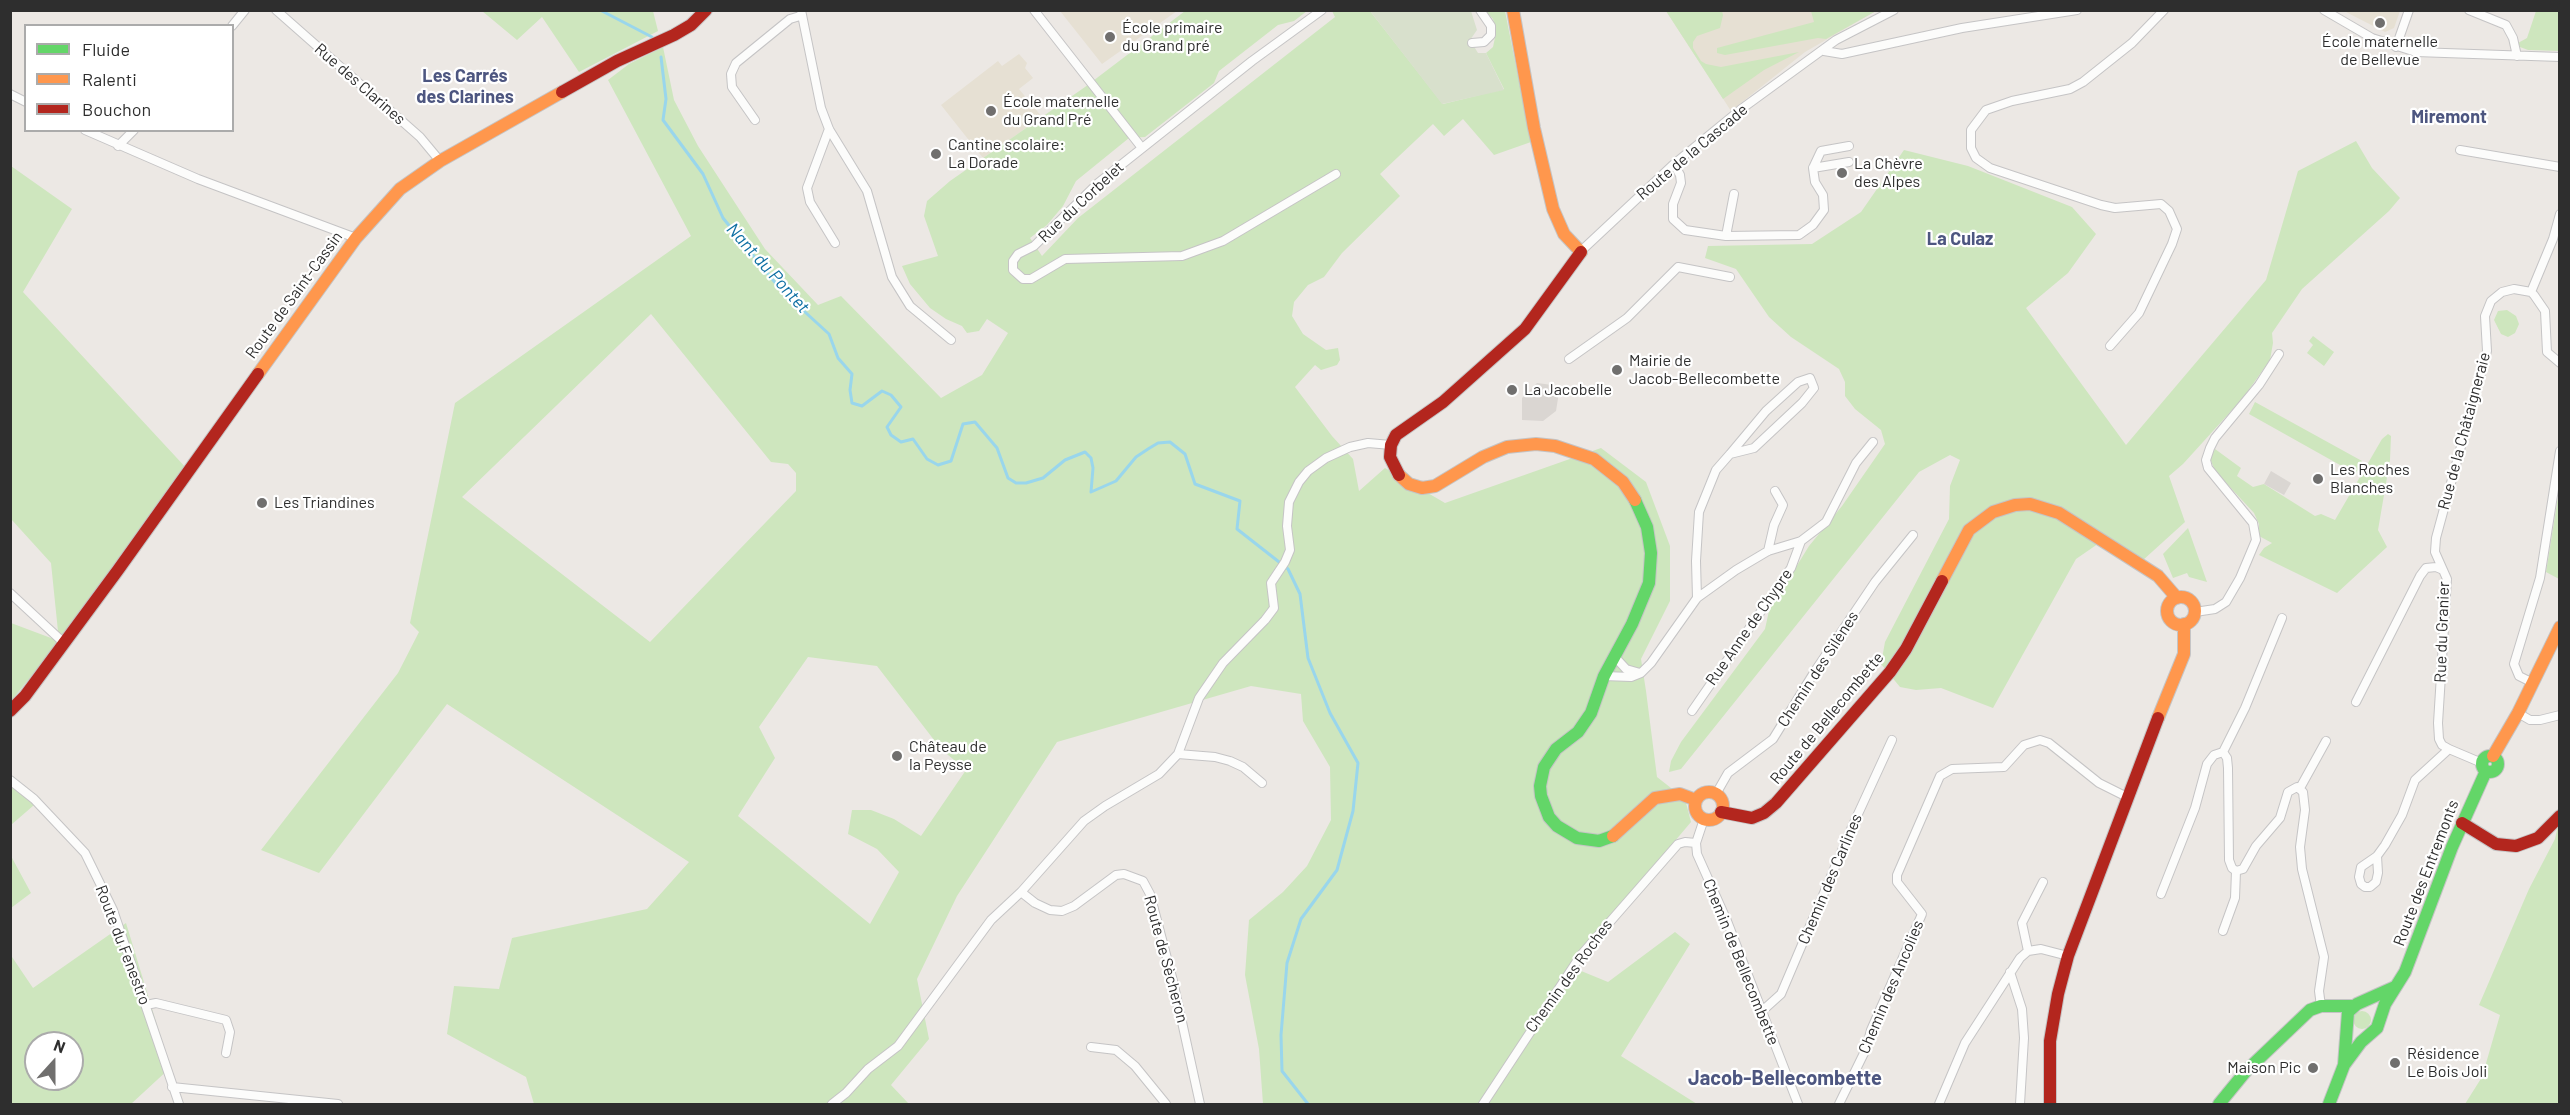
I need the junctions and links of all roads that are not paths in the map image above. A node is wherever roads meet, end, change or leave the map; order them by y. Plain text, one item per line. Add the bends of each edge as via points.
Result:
1 (246, 10) edge
2 (276, 10) edge
3 (706, 10) edge
4 (1034, 10) edge
5 (1322, 10) edge
6 (1480, 10) edge
7 (1513, 10) edge
8 (1894, 10) edge
9 (2077, 10) edge
10 (2164, 10) edge
11 (2324, 10) edge
12 (2409, 10) edge
13 (2469, 10) edge
14 (800, 13) edge
15 (234, 24) edge
16 (1472, 43) dead end
17 (2396, 47) junction
18 (1824, 51) junction
19 (2517, 56) junction
20 (2559, 57) edge
21 (10, 94) edge
22 (24, 101) edge
23 (755, 120) dead end
24 (829, 129) junction
25 (89, 132) edge
26 (132, 132) edge
27 (118, 146) junction
28 (1850, 146) dead end
29 (1142, 148) junction
30 (2460, 150) dead end
31 (440, 161) junction
32 (1848, 162) dead end
33 (1674, 164) junction
34 (2559, 166) edge
35 (1813, 168) junction
36 (1336, 174) dead end
37 (1734, 194) dead end
38 (2559, 214) edge
39 (1726, 236) junction
40 (356, 238) junction
41 (835, 243) dead end
42 (1581, 251) junction
43 (1730, 277) dead end
44 (2530, 292) junction
45 (951, 340) dead end
46 (2110, 346) dead end
47 (2279, 354) dead end
48 (1569, 359) dead end
49 (2559, 363) edge
50 (1873, 442) dead end
51 (1391, 445) junction
52 (2559, 451) edge
53 (1730, 454) junction
54 (1774, 491) dead end
55 (1913, 535) dead end
56 (1801, 541) junction
57 (1768, 551) junction
58 (2447, 579) junction
59 (10, 593) edge
60 (1697, 598) junction
61 (2177, 598) junction
62 (2195, 612) junction
63 (2282, 618) dead end
64 (2184, 624) junction
65 (2559, 627) edge
66 (64, 643) junction
67 (1614, 656) junction
68 (1641, 673) junction
69 (1604, 676) junction
70 (2532, 683) junction
71 (2356, 702) dead end
72 (10, 711) edge
73 (1692, 711) dead end
74 (2518, 713) junction
75 (2559, 715) edge
76 (1892, 740) dead end
77 (2325, 741) dead end
78 (2449, 749) junction
79 (2223, 752) junction
80 (1178, 754) junction
81 (2487, 763) junction
82 (10, 780) edge
83 (1262, 783) dead end
84 (2300, 788) junction
85 (1716, 795) junction
86 (2127, 797) junction
87 (1696, 801) junction
88 (1721, 812) junction
89 (2559, 816) edge
90 (1704, 819) junction
91 (2462, 823) junction
92 (1696, 843) junction
93 (2377, 856) dead end
94 (2236, 871) junction
95 (2043, 882) dead end
96 (1021, 892) junction
97 (2161, 894) dead end
98 (2223, 932) dead end
99 (2028, 951) junction
100 (2068, 956) junction
101 (2010, 972) junction
102 (2396, 987) junction
103 (2357, 1004) junction
104 (146, 1005) junction
105 (2321, 1006) junction
106 (1761, 1012) junction
107 (2379, 1019) junction
108 (2347, 1026) junction
109 (2367, 1036) junction
110 (1091, 1047) dead end
111 (226, 1053) dead end
112 (2344, 1065) junction
113 (172, 1087) junction
114 (179, 1104) edge
115 (338, 1104) edge
116 (832, 1104) edge
117 (1166, 1104) edge
118 (1200, 1104) edge
119 (1483, 1104) edge
120 (1798, 1104) edge
121 (1839, 1104) edge
122 (1939, 1104) edge
123 (2020, 1104) edge
124 (2050, 1104) edge
125 (2219, 1104) edge
126 (2329, 1104) edge

1 - 15 street
2 - 31 street, Rue des Clarines via 420,137
3 - 31 street, Route de Saint-Cassin via 674,35 616,61
4 - 29 street
5 - 29 street, Rue du Corbelet
6 - 16 street via 1491,26 1491,35 1484,42
7 - 42 street via 1553,209 1564,234
8 - 18 street, Route de la Cascade via 1836,40
9 - 18 street via 1962,28 1842,54
10 - 46 street via 2132,43 2083,82 2070,89 1986,110 1971,130 1971,148 1976,158 1990,168 2115,208 2161,204 2174,218 2177,229 2172,244 2147,296 2133,323
11 - 17 street
12 - 17 street
13 - 19 street via 2506,25
14 - 23 street via 736,63 731,74 732,87
14 - 24 street via 814,86
17 - 19 street via 2436,55
18 - 33 street, Route de la Cascade via 1786,75
19 - 20 street
21 - 22 street
24 - 41 street via 807,188 810,202
24 - 45 street via 867,191 895,283 910,306
25 - 27 street
26 - 27 street
27 - 40 street
28 - 35 street via 1821,151
29 - 36 street, Rue du Corbelet via 1069,209 1034,246 1018,254 1013,270 1023,279 1031,279 1065,259 1182,256 1223,241
30 - 34 street
31 - 40 street, Route de Saint-Cassin via 400,189
32 - 35 street
33 - 39 street via 1681,183 1673,204 1673,219 1685,230
33 - 42 street, Route de la Cascade
35 - 39 street via 1824,210 1813,225 1799,235
37 - 39 street
38 - 44 street via 2553,239
40 - 66 street, Route de Saint-Cassin
42 - 51 street via 1525,329 1443,402 1396,435
43 - 48 street via 1678,267 1627,318
44 - 49 street via 2545,311 2547,352
44 - 58 street, Rue de la Châtaigneraie via 2507,290 2487,308 2487,351 2436,538 2435,552
47 - 62 street via 2215,438 2206,460 2208,468 2253,523 2256,540 2226,602 2215,609
50 - 56 street, Rue Anne de Chypre via 1856,463 1826,522
51 - 67 street via 1390,457 1400,477 1422,488 1435,486 1482,458 1519,444 1568,448 1594,459 1616,476 1630,491 1644,517 1651,563 1642,601
51 - 80 street via 1368,443 1350,447 1326,458 1299,482 1289,502 1290,550 1270,584 1274,608 1223,663 1199,698
52 - 70 street via 2540,578 2514,664 2519,676
53 - 53 street via 1754,448 1802,403 1814,388 1810,378 1798,382 1766,411
53 - 60 street via 1716,470 1699,512
54 - 57 street, Rue Anne de Chypre via 1783,505
55 - 85 street, Chemin des Silènes via 1875,582 1773,739 1728,773
56 - 57 street, Rue Anne de Chypre
56 - 73 street, Rue Anne de Chypre via 1791,568
57 - 60 street, Rue Anne de Chypre
58 - 71 street, Rue du Granier via 2443,570 2436,567 2426,568 2420,576
58 - 78 street, Rue du Granier via 2438,732 2442,745
59 - 66 street
60 - 68 street, Rue Anne de Chypre
61 - 62 street via 2190,600
61 - 64 street via 2168,606 2168,615 2176,624
61 - 88 street, Route de Bellecombette via 2158,576 2059,513 2030,504 1993,512 1969,530 1890,672 1776,803 1752,818
62 - 64 street via 2192,620
63 - 79 street
64 - 86 street via 2184,654
65 - 70 street, Route des Entremonts
66 - 72 street, Route de Saint-Cassin via 26,696
67 - 68 street via 1626,669
67 - 69 street
68 - 69 street via 1631,677
69 - 87 street via 1586,722 1556,749 1544,767 1541,796 1549,817 1567,834 1599,841 1614,836 1655,798 1680,794
70 - 74 street, Route des Entremonts
74 - 75 street via 2530,720
74 - 81 street, Route des Entremonts
76 - 106 street, Chemin des Carlines via 1781,994
77 - 84 street
78 - 81 street
78 - 93 street via 2415,780 2402,815
79 - 94 street via 2228,768 2229,860
79 - 97 street via 2214,754 2207,764
80 - 83 street via 1230,761
80 - 96 street via 1159,774 1084,821
81 - 91 street, Route des Entremonts
82 - 104 street, Route du Fenestro via 34,799 85,853 113,910
84 - 94 street via 2288,792 2280,818 2243,868
84 - 105 street via 2305,810 2300,848 2302,869 2324,957
85 - 87 street via 1705,793
85 - 88 street via 1721,800
86 - 100 street
86 - 121 street, Chemin des Ancolies via 2099,783 2040,740 2024,745 2004,767 1952,769 1940,776 1897,875 1902,889 1922,914
87 - 90 street via 1695,809
88 - 90 street via 1712,819
89 - 91 street via 2538,838 2516,846 2496,844
90 - 92 street
91 - 102 street, Route des Entremonts via 2406,972
92 - 106 street, Chemin de Bellecombette via 1697,854
92 - 119 street, Chemin des Roches via 1678,844 1581,955
94 - 98 street via 2235,898
95 - 99 street via 2022,923
96 - 116 street via 991,920 898,1046
96 - 118 street, Route de Sècheron via 1050,910 1062,911 1116,875 1143,881 1173,981
99 - 100 street via 2041,949
99 - 101 street
100 - 124 street via 2050,1041
101 - 122 street via 1965,1043
101 - 123 street via 2022,1009
102 - 103 street
102 - 107 street, Route des Entremonts
103 - 105 street
103 - 107 street via 2366,1003 2376,1009
103 - 108 street, Route des Entremonts via 2346,1016
104 - 111 street via 156,1003 226,1020 230,1032
104 - 113 street, Route du Fenestro
105 - 108 street
105 - 125 street via 2307,1013 2246,1071
106 - 120 street, Chemin de Bellecombette
107 - 109 street, Route des Entremonts via 2375,1031
108 - 109 street via 2358,1036
108 - 112 street, Route des Entremonts
109 - 112 street, Route des Entremonts
110 - 117 street via 1116,1050 1135,1066
112 - 126 street, Route des Entremonts
113 - 114 street, Route du Fenestro
113 - 115 street

